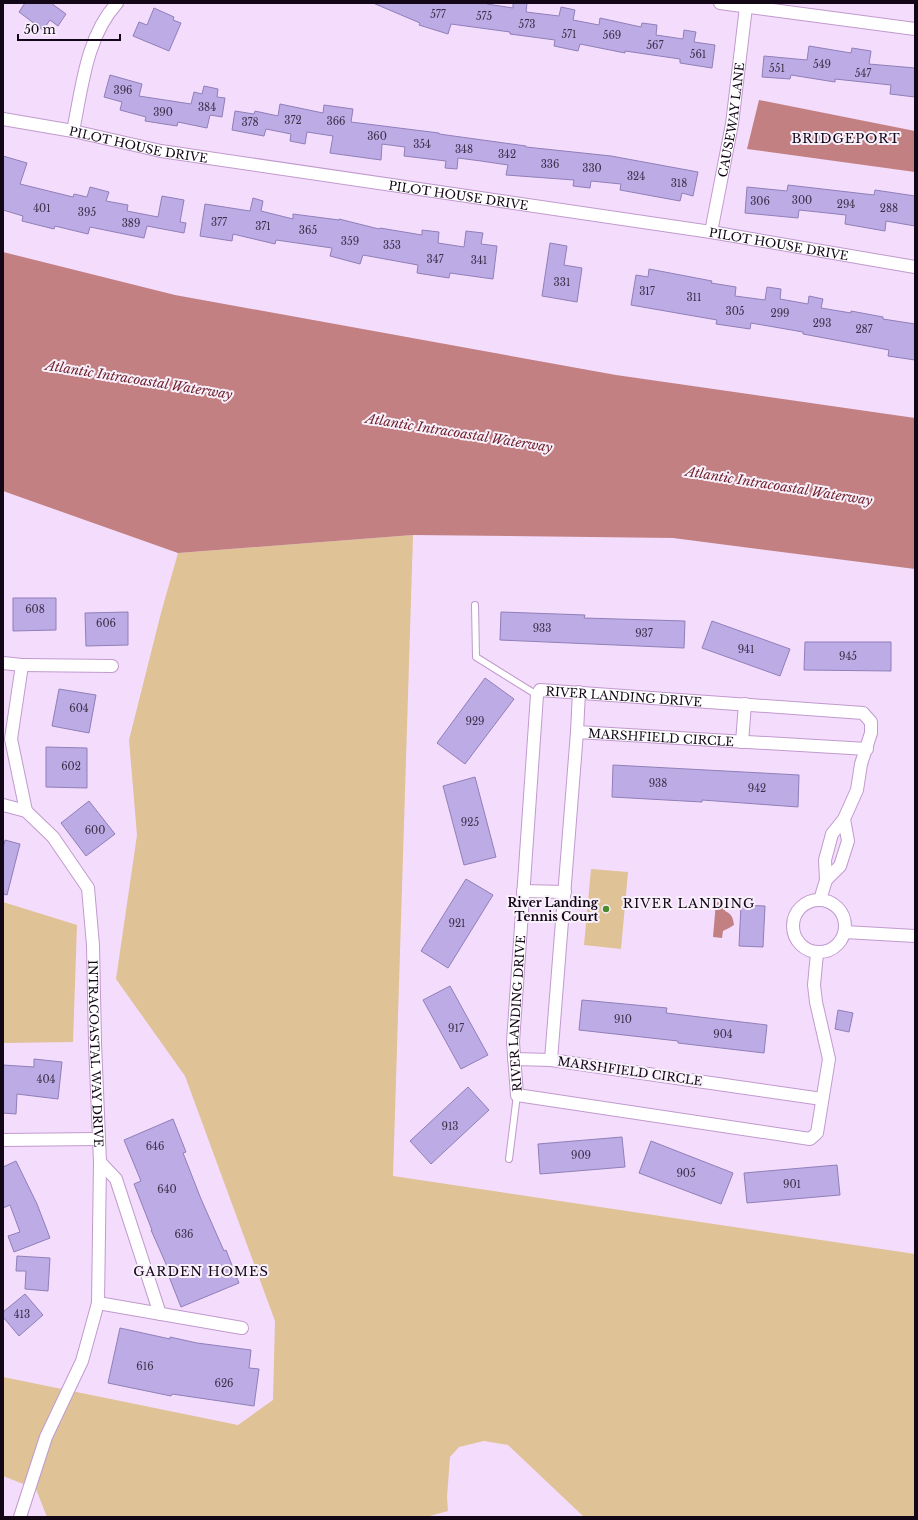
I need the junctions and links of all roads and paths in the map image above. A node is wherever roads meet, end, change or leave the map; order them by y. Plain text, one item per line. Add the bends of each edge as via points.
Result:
1 (117, 3) edge
2 (720, 3) edge
3 (746, 7) junction
4 (915, 29) edge
5 (3, 119) edge
6 (73, 131) junction
7 (712, 232) junction
8 (915, 267) edge
9 (475, 605) dead end
10 (3, 663) edge
11 (22, 665) junction
12 (112, 666) dead end
13 (580, 692) junction
14 (538, 695) junction
15 (746, 704) junction
16 (577, 732) junction
17 (742, 742) junction
18 (867, 749) junction
19 (3, 805) edge
20 (26, 811) junction
21 (844, 819) junction
22 (826, 880) junction
23 (523, 892) junction
24 (565, 892) junction
25 (820, 900) junction
26 (845, 932) junction
27 (915, 936) edge
28 (817, 952) junction
29 (514, 1059) junction
30 (551, 1060) junction
31 (517, 1095) junction
32 (822, 1099) junction
33 (3, 1140) edge
34 (98, 1140) junction
35 (509, 1160) dead end
36 (100, 1162) junction
37 (98, 1303) junction
38 (160, 1314) junction
39 (242, 1328) dead end
40 (20, 1517) edge

1 - 6 street via 94,39
2 - 3 street
3 - 4 street
3 - 7 street, CAUSEWAY LANE via 732,124
5 - 6 street, PILOT HOUSE DRIVE
6 - 7 street, PILOT HOUSE DRIVE via 161,151
7 - 8 street, PILOT HOUSE DRIVE
9 - 14 lane via 476,657
10 - 11 street
11 - 12 street
11 - 20 street via 11,739
13 - 14 street, RIVER LANDING DRIVE via 540,690
13 - 15 street, RIVER LANDING DRIVE
13 - 16 street
14 - 23 street, RIVER LANDING DRIVE
15 - 17 street
15 - 18 street, RIVER LANDING DRIVE via 863,713 871,722
16 - 17 street, MARSHFIELD CIRCLE
16 - 24 street, MARSHFIELD CIRCLE
17 - 18 street, MARSHFIELD CIRCLE
18 - 21 street, RIVER LANDING DRIVE via 861,764 857,790
19 - 20 street
20 - 34 street, INTRACOASTAL WAY DRIVE via 53,837 88,888 93,945
21 - 22 street, RIVER LANDING DRIVE via 832,834 825,860
21 - 22 street, RIVER LANDING DRIVE via 848,841 840,866
22 - 25 street, RIVER LANDING DRIVE
23 - 24 street
23 - 29 street, RIVER LANDING DRIVE via 512,1042
24 - 30 street, MARSHFIELD CIRCLE
25 - 26 street via 827,901 840,910
25 - 28 street via 805,904 793,921 794,936 798,942 809,951
26 - 27 street
26 - 28 street via 832,950
28 - 32 street, RIVER LANDING DRIVE via 814,985 829,1058
29 - 30 street
29 - 31 street, RIVER LANDING DRIVE
30 - 32 street, MARSHFIELD CIRCLE
31 - 32 street, RIVER LANDING DRIVE via 810,1139 817,1133
31 - 35 lane
33 - 34 street
34 - 36 street, INTRACOASTAL WAY DRIVE
36 - 37 street, INTRACOASTAL WAY DRIVE
36 - 38 street, INTRACOASTAL WAY DRIVE via 116,1179
37 - 38 street
37 - 40 street, INTRACOASTAL WAY DRIVE via 82,1361 46,1437
38 - 39 street

